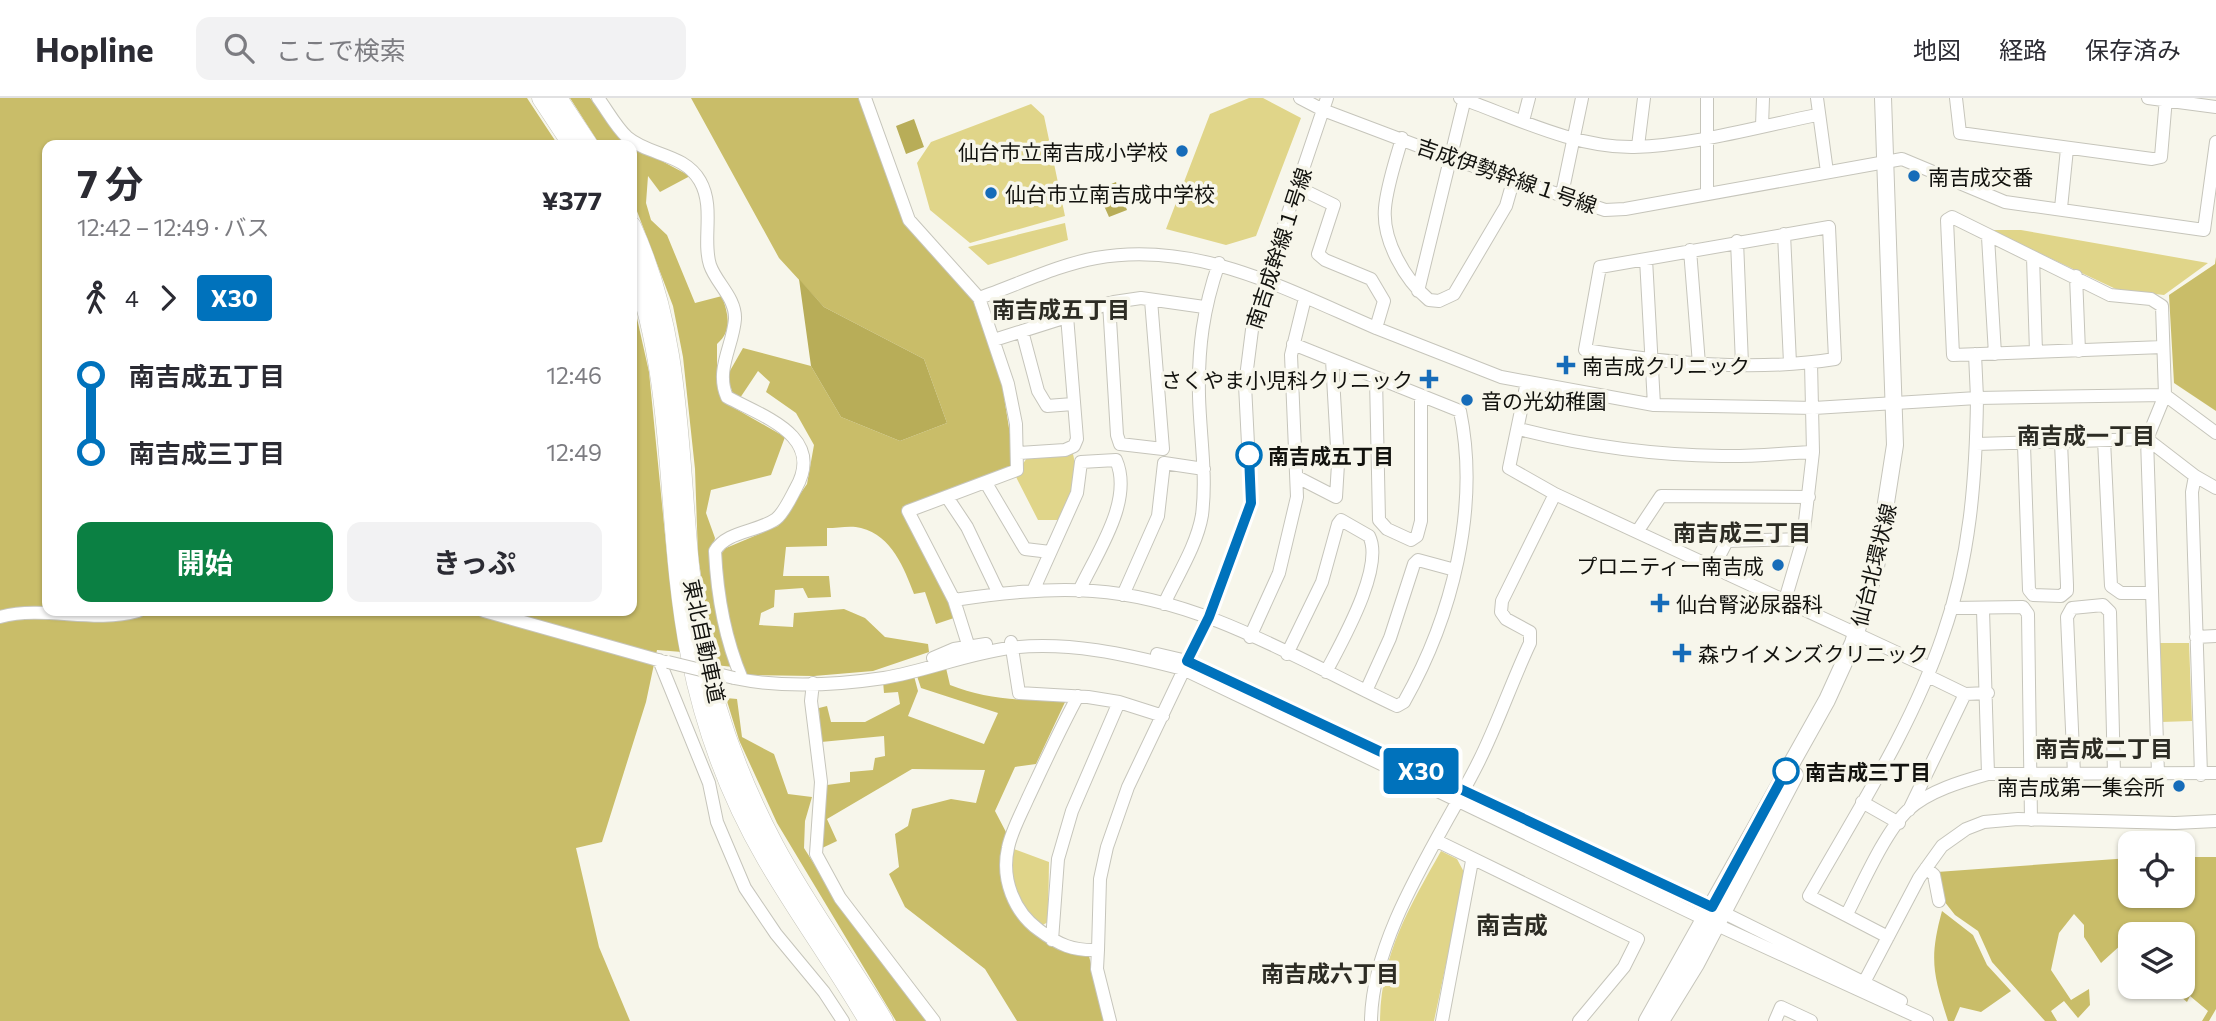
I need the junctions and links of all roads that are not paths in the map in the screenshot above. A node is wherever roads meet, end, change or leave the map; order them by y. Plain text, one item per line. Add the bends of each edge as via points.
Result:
1 (541, 98) edge
2 (558, 98) edge
3 (598, 98) edge
4 (865, 98) edge
5 (1300, 98) edge
6 (1529, 98) edge
7 (1582, 98) edge
8 (1644, 98) edge
9 (1707, 98) edge
10 (1763, 98) edge
11 (1817, 98) edge
12 (1883, 98) edge
13 (1893, 98) edge
14 (1956, 98) edge
15 (2148, 98) edge
16 (1463, 99) edge
17 (2166, 99) edge
18 (1325, 104) edge
19 (2216, 107) edge
20 (1817, 115) junction
21 (1523, 121) junction
22 (1762, 126) junction
23 (1402, 138) junction
24 (1573, 138) junction
25 (1706, 138) junction
26 (569, 140) edge
27 (586, 140) edge
28 (632, 140) edge
29 (637, 142) edge
30 (2216, 142) edge
31 (1638, 146) junction
32 (2067, 149) junction
33 (1450, 158) junction
34 (1891, 160) junction
35 (1827, 172) junction
36 (1514, 178) junction
37 (1297, 187) junction
38 (1562, 194) junction
39 (1707, 194) junction
40 (2061, 208) junction
41 (1784, 234) junction
42 (1988, 237) junction
43 (637, 240) edge
44 (1737, 241) junction
45 (1690, 250) junction
46 (2033, 257) junction
47 (1646, 259) junction
48 (1219, 264) junction
49 (2076, 276) junction
50 (637, 278) edge
51 (1264, 280) junction
52 (1418, 290) junction
53 (979, 298) junction
54 (1305, 298) junction
55 (1151, 300) junction
56 (1109, 303) junction
57 (1204, 307) junction
58 (1067, 316) junction
59 (1376, 328) junction
60 (1022, 331) junction
61 (994, 340) junction
62 (1293, 344) junction
63 (2163, 347) junction
64 (2079, 351) junction
65 (2036, 352) junction
66 (1975, 354) junction
67 (1995, 354) junction
68 (1332, 360) junction
69 (1652, 360) junction
70 (1699, 363) junction
71 (1790, 363) junction
72 (1811, 363) junction
73 (1742, 364) junction
74 (1376, 378) junction
75 (1527, 382) junction
76 (1421, 396) junction
77 (2165, 396) junction
78 (1977, 398) junction
79 (1900, 401) junction
80 (1073, 404) junction
81 (1654, 405) junction
82 (1814, 408) junction
83 (1520, 429) junction
84 (2216, 433) edge
85 (2147, 439) junction
86 (2104, 440) junction
87 (2061, 442) junction
88 (1976, 444) junction
89 (2024, 445) junction
90 (1813, 452) junction
91 (1019, 453) junction
92 (1204, 469) junction
93 (2195, 476) junction
94 (1297, 477) junction
95 (986, 483) junction
96 (2216, 488) edge
97 (1555, 494) junction
98 (947, 497) junction
99 (1809, 497) junction
100 (1637, 532) junction
101 (1803, 539) junction
102 (1050, 552) junction
103 (1714, 566) junction
104 (1455, 570) junction
105 (1033, 591) junction
106 (1079, 591) junction
107 (2152, 593) junction
108 (999, 594) junction
109 (1124, 595) junction
110 (954, 600) junction
111 (1785, 600) junction
112 (1164, 604) junction
113 (1951, 608) junction
114 (1983, 610) junction
115 (42, 613) edge
116 (494, 616) edge
117 (0, 617) edge
118 (1209, 617) junction
119 (1860, 636) junction
120 (2216, 636) edge
121 (1250, 637) junction
122 (2196, 637) junction
123 (1011, 644) junction
124 (970, 650) junction
125 (1287, 654) junction
126 (664, 661) junction
127 (1185, 665) junction
128 (1326, 672) junction
129 (1929, 672) junction
130 (738, 678) junction
131 (813, 683) junction
132 (1366, 691) junction
133 (1988, 693) junction
134 (1965, 694) junction
135 (1078, 696) junction
136 (1119, 702) junction
137 (1163, 716) junction
138 (2029, 773) junction
139 (2216, 773) edge
140 (1989, 774) junction
141 (2074, 774) junction
142 (2115, 774) junction
143 (2158, 774) junction
144 (2201, 775) junction
145 (1461, 795) junction
146 (1862, 802) junction
147 (1909, 810) junction
148 (2031, 820) junction
149 (2216, 821) edge
150 (1899, 823) junction
151 (1437, 841) junction
152 (1472, 860) junction
153 (1926, 868) junction
154 (1939, 901) dead end
155 (1847, 914) junction
156 (1714, 916) junction
157 (1888, 937) junction
158 (1052, 940) junction
159 (1098, 950) junction
160 (1862, 986) junction
161 (1920, 1020) edge
162 (843, 1021) edge
163 (868, 1021) edge
164 (884, 1021) edge
165 (934, 1021) edge
166 (1110, 1021) edge
167 (1371, 1021) edge
168 (1442, 1021) edge
169 (1579, 1021) edge
170 (1647, 1021) edge
171 (1661, 1021) edge
172 (1775, 1021) edge
173 (1811, 1021) edge

1 - 26 highway
2 - 27 highway
3 - 28 street
4 - 53 street via 909,220
5 - 18 street, 吉成伊勢幹線１号線
6 - 21 street
7 - 24 street
8 - 31 street
9 - 25 street
10 - 22 street
11 - 20 street
12 - 34 main road, 仙台北環状線
13 - 34 main road, 仙台北環状線
14 - 32 street via 1960,133
15 - 17 street
16 - 21 street
16 - 33 street
17 - 19 street
17 - 32 street via 2161,157
18 - 23 street, 吉成伊勢幹線１号線
18 - 37 street, 南吉成幹線１号線
20 - 22 street
20 - 35 street
21 - 24 street
22 - 25 street
23 - 33 street, 吉成伊勢幹線１号線
23 - 52 street via 1384,209 1394,250
24 - 31 street
24 - 38 street
25 - 31 street
25 - 39 street
29 - 130 street via 689,167 701,182 708,203 710,265 731,302 735,319 722,376 727,397 792,434 805,457 800,481 776,519 722,542 715,551 716,580
30 - 40 street via 2204,230
32 - 40 street
33 - 36 street, 吉成伊勢幹線１号線
33 - 52 street
34 - 35 street, 吉成伊勢幹線１号線
34 - 40 street via 1906,160 1994,199
34 - 79 main road, 仙台北環状線
35 - 39 street, 吉成伊勢幹線１号線
36 - 38 street, 吉成伊勢幹線１号線
36 - 52 street via 1506,206 1454,294 1440,301 1429,300
37 - 51 street, 南吉成幹線１号線
37 - 59 street via 1334,205 1318,254 1371,279 1384,301
38 - 39 street, 吉成伊勢幹線１号線 via 1605,210
41 - 44 street
41 - 71 street
41 - 72 street via 1829,227 1835,359
42 - 46 street
42 - 66 street via 1952,217 1947,220 1953,355
42 - 67 street
43 - 164 highway, 東北自動車道 via 662,309 669,345 694,605 723,725 774,845
44 - 45 street
44 - 73 street
45 - 47 street
45 - 70 street
46 - 49 street
46 - 65 street
47 - 69 street
47 - 69 street via 1600,267 1585,350
48 - 51 street
48 - 53 street via 1179,254 1120,254 1088,260
48 - 57 street
49 - 63 street via 2110,295 2158,302 2162,306
49 - 64 street
50 - 163 highway, 東北自動車道 via 658,355 690,657 714,742 765,857
51 - 54 street
51 - 118 street, 南吉成幹線１号線 via 1254,314 1245,385 1251,503
53 - 61 street
54 - 59 street
54 - 62 street
55 - 56 street
55 - 56 street via 1163,449 1120,444 1116,435
55 - 57 street
56 - 58 street
57 - 92 street via 1199,397
58 - 60 street
58 - 80 street
59 - 75 street via 1501,377
60 - 61 street
60 - 80 street via 1038,391 1047,406
61 - 91 street via 1011,397
62 - 68 street
62 - 94 street
63 - 64 street
63 - 77 street
64 - 65 street
65 - 67 street
66 - 67 street
66 - 78 street
68 - 74 street
68 - 94 street via 1336,497
69 - 70 street
69 - 81 street
70 - 73 street
71 - 72 street
71 - 73 street
72 - 82 street
74 - 76 street
74 - 76 street via 1379,520 1411,540 1417,536 1420,521
75 - 81 street
75 - 83 street
76 - 104 street via 1460,411 1462,419 1464,493
77 - 78 street
77 - 84 street
77 - 85 street
78 - 79 street
78 - 88 street
79 - 82 street
79 - 119 main road, 仙台北環状線 via 1904,464 1898,513 1877,601
80 - 91 street via 1074,446
81 - 82 street
82 - 90 street
83 - 90 street via 1557,439 1669,454 1725,457
83 - 97 street via 1509,468
85 - 86 street
85 - 93 street
85 - 107 street
86 - 87 street
86 - 107 street via 2111,586 2121,593
87 - 89 street
87 - 89 street via 2067,592 2061,596 2033,595 2029,590
88 - 89 street
88 - 113 street via 1966,546
90 - 99 street
91 - 95 street via 1017,470
92 - 109 street via 1164,463 1158,516
92 - 112 street via 1197,534
93 - 96 street
93 - 122 street
94 - 121 street via 1285,552
95 - 98 street
95 - 102 street via 1025,548
97 - 100 street
97 - 145 street via 1502,601 1501,612 1530,632 1530,643
98 - 108 street
98 - 110 street via 908,511
99 - 100 street via 1661,496
99 - 101 street
100 - 103 street
101 - 103 street via 1727,541
101 - 111 street
102 - 105 street
102 - 106 street via 1077,493 1081,462 1116,460 1121,478 1117,506
103 - 111 street
104 - 132 street via 1418,560 1414,564 1391,638
104 - 132 street via 1437,630 1404,702 1397,706
105 - 106 street
105 - 108 street
106 - 109 street
107 - 143 street
108 - 110 street
109 - 112 street
110 - 124 street
111 - 119 street
112 - 118 street
113 - 114 street
113 - 129 street
114 - 133 street
114 - 138 street via 2022,607 2028,614
115 - 117 street
116 - 126 street
118 - 121 street
118 - 127 street, 南吉成幹線１号線
119 - 129 street
119 - 156 main road, 仙台北環状線 via 1834,706
120 - 122 street
121 - 125 street
122 - 144 street
123 - 124 street
123 - 127 street via 1104,650
123 - 135 street via 1018,693
124 - 131 street via 884,677
125 - 128 street
125 - 128 street via 1322,582 1338,524 1347,522 1369,536 1373,552 1355,612
126 - 130 street, bridge
126 - 162 street via 666,683 709,783 717,822 745,888
127 - 137 street, 南吉成幹線１号線
127 - 145 street
128 - 132 street
129 - 134 street
129 - 146 street via 1909,719
130 - 131 street
131 - 165 street via 821,782 816,854 840,898
133 - 134 street
133 - 140 street
134 - 147 street
135 - 136 street
135 - 158 street via 1008,849 1012,897 1027,920
136 - 137 street
136 - 158 street via 1071,814 1058,859
137 - 159 street, 南吉成幹線１号線 via 1128,787 1107,847 1100,879
138 - 140 street
138 - 141 street
138 - 148 street
139 - 144 street
140 - 147 street via 1962,781
141 - 142 street
141 - 142 street via 2067,617 2072,608 2103,605 2110,612
142 - 143 street
143 - 144 street
145 - 151 street
145 - 156 street
146 - 150 street
146 - 155 street via 1809,896
147 - 150 street
148 - 149 street
148 - 153 street via 1984,822 1966,830 1942,846
150 - 155 street
151 - 152 street
151 - 167 street via 1389,936 1374,982
152 - 168 street
152 - 169 street via 1638,939 1624,967
153 - 154 street via 1934,875
153 - 157 street
155 - 157 street
156 - 160 street
156 - 170 main road, 仙台北環状線
156 - 171 main road, 仙台北環状線
157 - 160 street
158 - 159 street via 1077,951
159 - 166 street, 南吉成幹線１号線 via 1097,969
160 - 161 street
172 - 173 street via 1781,1007

